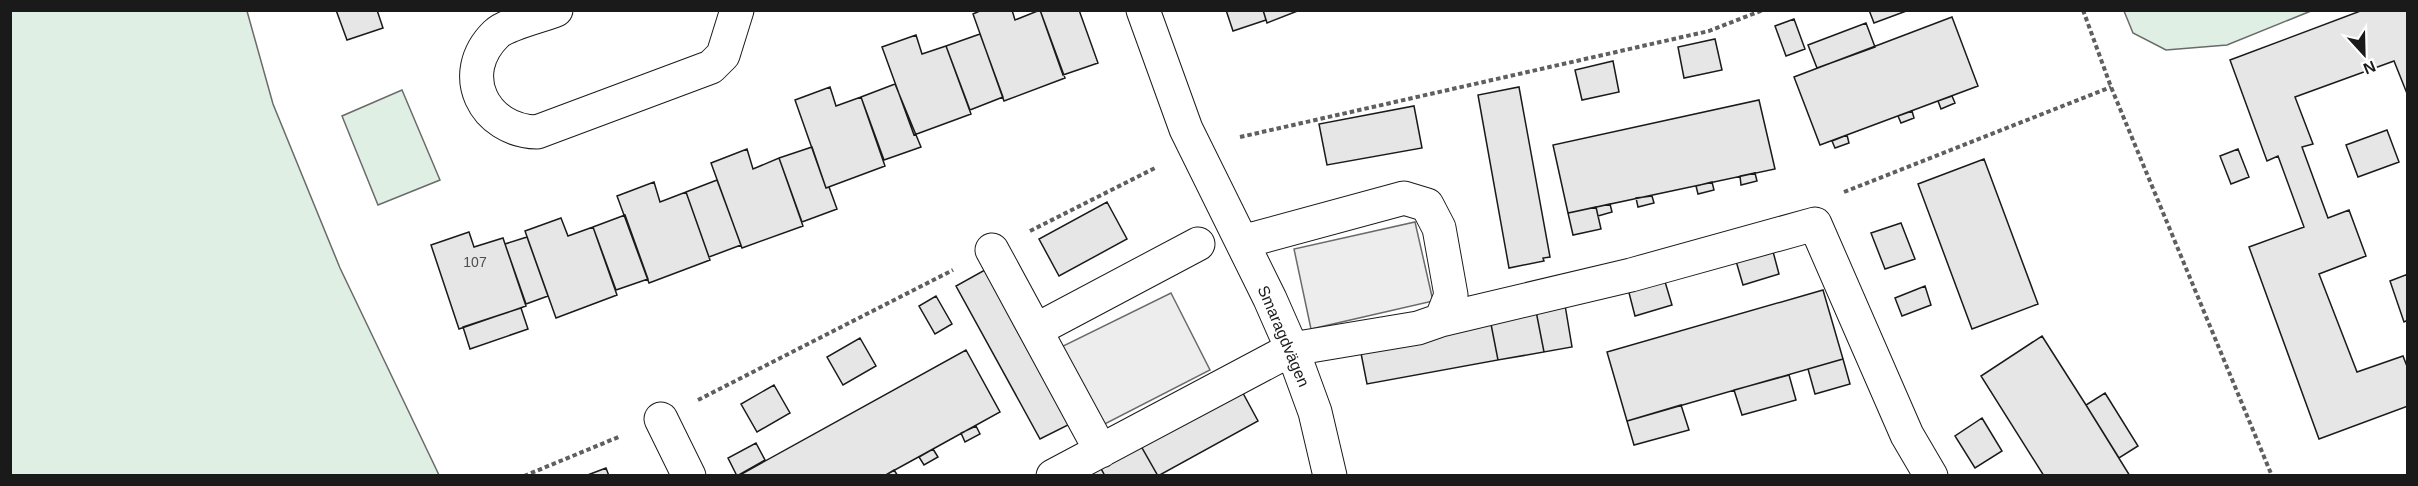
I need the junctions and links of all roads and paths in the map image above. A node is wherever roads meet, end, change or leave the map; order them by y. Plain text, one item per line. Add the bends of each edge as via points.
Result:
1 (556, 10) edge
2 (737, 10) edge
3 (1143, 10) edge
4 (1763, 10) edge
5 (2083, 10) edge
6 (2111, 87) junction
7 (1196, 147) junction
8 (1815, 224) junction
9 (1242, 242) junction
10 (1198, 244) dead end
11 (992, 250) junction
12 (1441, 320) junction
13 (1036, 330) junction
14 (1292, 349) junction
15 (661, 419) junction
16 (1101, 451) junction
17 (524, 476) edge
18 (689, 476) edge
19 (1053, 476) edge
20 (1330, 476) edge
21 (1931, 476) edge
22 (2272, 476) edge

1 - 2 street via 497,32 478,62 479,89 486,107 504,125 521,132 537,132 711,67 723,55
3 - 7 street, Smaragdvägen
4 - 7 path via 1709,31
5 - 6 path
6 - 8 path via 1836,195 1815,212
6 - 22 path
7 - 9 street, Smaragdvägen
7 - 11 path
8 - 12 street via 1631,275
8 - 21 street via 1907,435
9 - 12 street via 1404,198 1427,206 1439,228 1451,295
9 - 14 street, Smaragdvägen
10 - 13 street
11 - 13 street
11 - 15 path
12 - 14 street via 1418,328
13 - 16 street
14 - 16 street
14 - 20 street, Smaragdvägen via 1316,412
15 - 17 path
15 - 18 street
16 - 19 street

